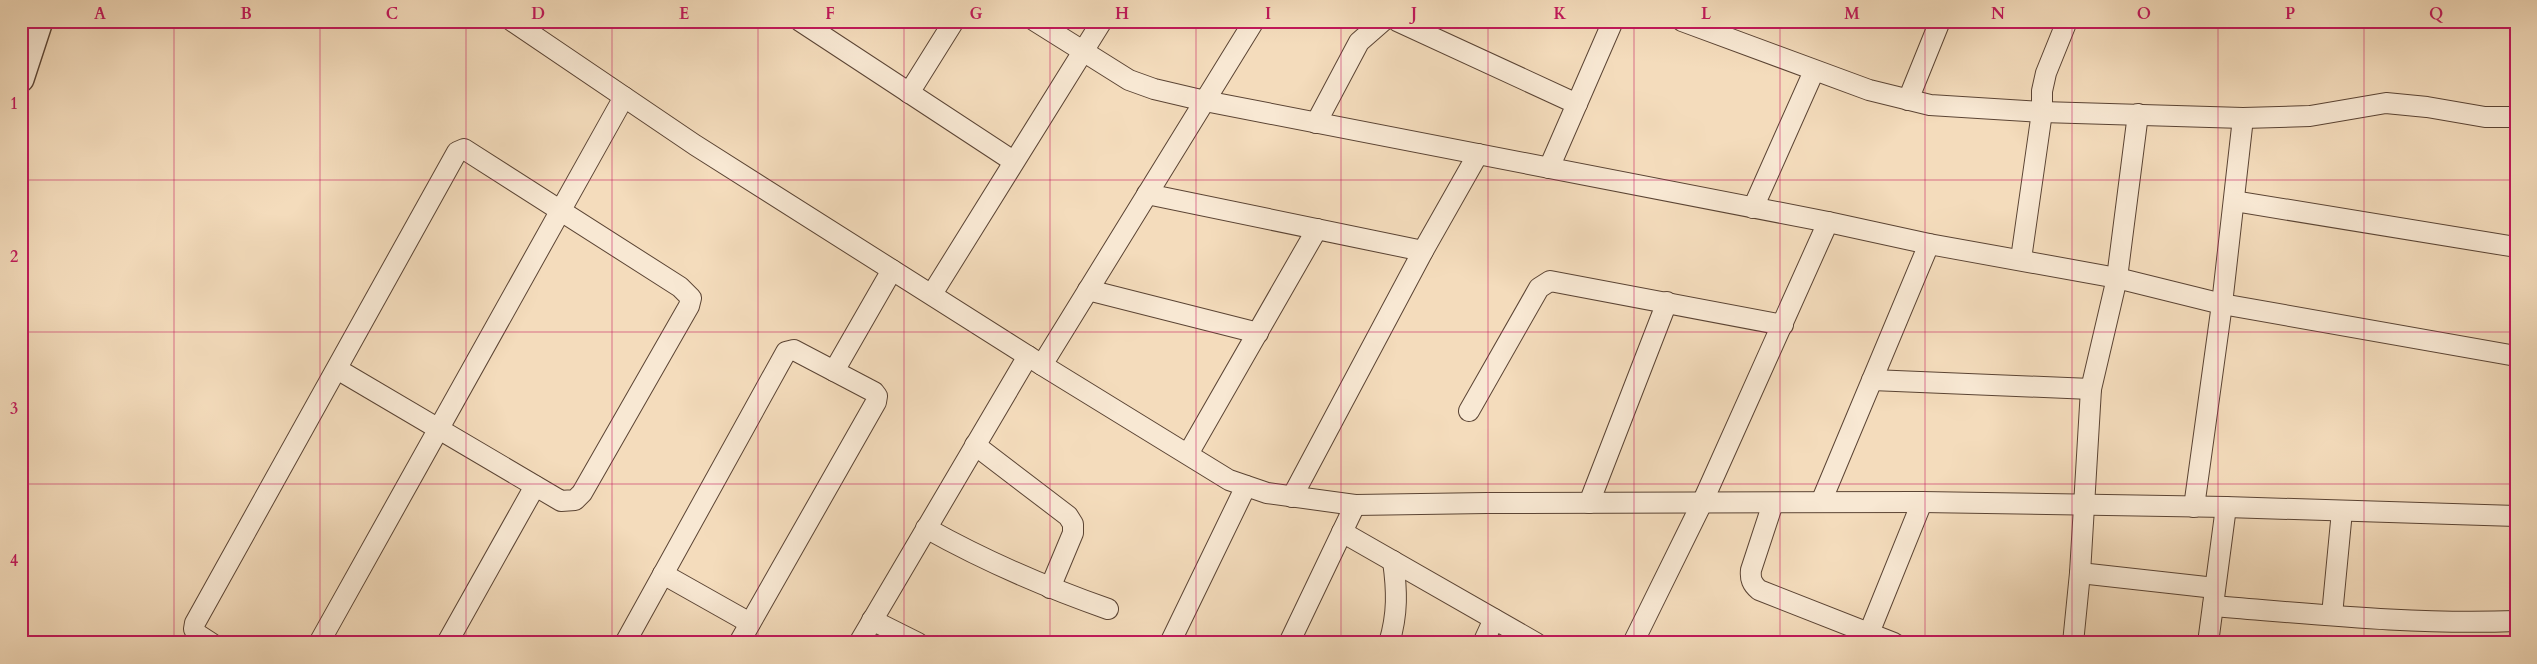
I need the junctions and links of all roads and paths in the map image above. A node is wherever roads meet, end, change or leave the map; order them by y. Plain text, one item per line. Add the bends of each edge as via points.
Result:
1 (40, 21) edge
2 (512, 21) edge
3 (800, 21) edge
4 (954, 21) edge
5 (1035, 21) edge
6 (1102, 21) edge
7 (1254, 21) edge
8 (1383, 21) edge
9 (1397, 21) edge
10 (1613, 21) edge
11 (1682, 21) edge
12 (1940, 21) edge
13 (2067, 21) edge
14 (1084, 52) junction
15 (1814, 71) junction
16 (21, 79) edge
17 (908, 93) junction
18 (624, 97) junction
19 (1908, 100) junction
20 (1205, 101) junction
21 (1577, 104) junction
22 (2042, 112) junction
23 (2138, 114) junction
24 (2516, 117) edge
25 (2243, 118) junction
26 (1316, 123) junction
27 (1478, 154) junction
28 (1013, 161) junction
29 (1549, 168) junction
30 (1147, 194) junction
31 (2234, 201) junction
32 (1752, 208) junction
33 (561, 209) junction
34 (1828, 222) junction
35 (1317, 229) junction
36 (1929, 244) junction
37 (2516, 247) edge
38 (1423, 251) junction
39 (2021, 259) junction
40 (892, 270) junction
41 (2117, 278) junction
42 (1088, 290) junction
43 (932, 294) junction
44 (1667, 302) junction
45 (2222, 304) junction
46 (1783, 325) junction
47 (1258, 333) junction
48 (2516, 356) edge
49 (1035, 360) junction
50 (337, 369) junction
51 (834, 371) junction
52 (1872, 380) junction
53 (2091, 389) junction
54 (1469, 411) dead end
55 (438, 429) junction
56 (975, 445) junction
57 (1188, 454) junction
58 (535, 486) junction
59 (1246, 486) junction
60 (1292, 496) junction
61 (1820, 502) junction
62 (1922, 502) junction
63 (1589, 503) junction
64 (1702, 503) junction
65 (1773, 503) junction
66 (1355, 505) junction
67 (2082, 506) junction
68 (2194, 506) junction
69 (2226, 507) junction
70 (2342, 510) junction
71 (2516, 516) edge
72 (926, 528) junction
73 (1342, 532) junction
74 (1393, 561) junction
75 (2080, 573) junction
76 (663, 574) junction
77 (1050, 588) junction
78 (2214, 597) junction
79 (1108, 609) dead end
80 (2332, 615) junction
81 (1494, 619) junction
82 (872, 620) junction
83 (2516, 621) edge
84 (750, 623) junction
85 (1869, 633) junction
86 (211, 643) edge
87 (319, 643) edge
88 (448, 643) edge
89 (625, 643) edge
90 (739, 643) edge
91 (859, 643) edge
92 (918, 643) edge
93 (1170, 643) edge
94 (1289, 643) edge
95 (1389, 643) edge
96 (1483, 643) edge
97 (1536, 643) edge
98 (1632, 643) edge
99 (1894, 643) edge
100 (2072, 643) edge
101 (2208, 643) edge

1 - 16 street
2 - 18 street
3 - 17 street
4 - 17 street
5 - 14 street
6 - 14 street
7 - 20 street
8 - 26 street via 1359,42
9 - 21 street
10 - 21 street
11 - 15 street
12 - 19 street
13 - 22 street via 2046,74
14 - 20 street via 1139,84
14 - 28 street
15 - 19 street
15 - 32 street
17 - 28 street
18 - 33 street
18 - 40 street
19 - 22 street via 1930,105
20 - 26 street
20 - 30 street
21 - 29 street
22 - 23 street
22 - 39 street
23 - 25 street
23 - 41 street
24 - 25 street via 2485,117 2386,104 2310,116
25 - 31 street
26 - 27 street
27 - 29 street
27 - 38 street
28 - 43 street
29 - 32 street
30 - 35 street
30 - 42 street
31 - 37 street
31 - 45 street
32 - 34 street
33 - 50 street via 461,149
33 - 55 street
33 - 58 street via 680,287 691,298 582,493 575,500 561,501
34 - 36 street
34 - 46 street
35 - 38 street
35 - 47 street
36 - 39 street
36 - 52 street
38 - 60 street
39 - 41 street
40 - 43 street
40 - 51 street
41 - 45 street
41 - 53 street
42 - 47 street
42 - 49 street
43 - 49 street
44 - 46 street
44 - 54 street via 1550,281 1544,283
44 - 63 street
45 - 48 street
45 - 68 street
46 - 64 street
47 - 57 street
49 - 56 street
49 - 57 street
50 - 55 street
50 - 86 street via 196,623 194,629 197,634
51 - 76 street via 794,350 786,352
51 - 84 street via 874,392 876,402
52 - 53 street
52 - 61 street
53 - 67 street
55 - 58 street
55 - 87 street
56 - 72 street
56 - 77 street via 1068,516 1073,524 1073,533
57 - 59 street
58 - 88 street
59 - 60 street via 1266,493
59 - 93 street
60 - 66 street
61 - 62 street
61 - 65 street
62 - 67 street
62 - 85 street
63 - 64 street
63 - 66 street
64 - 65 street
64 - 98 street
65 - 85 street via 1750,578 1754,585 1759,590
66 - 73 street
67 - 68 street
67 - 75 street
68 - 69 street
69 - 70 street
69 - 78 street
70 - 71 street
70 - 80 street
72 - 77 street via 986,560
72 - 82 street
73 - 74 street
73 - 94 street
74 - 81 street
74 - 95 street via 1396,621
75 - 78 street
75 - 100 street
76 - 84 street
76 - 89 street
77 - 79 street
78 - 80 street
78 - 101 street
80 - 83 street via 2453,624
81 - 96 street
81 - 97 street
82 - 91 street
82 - 92 street
84 - 90 street
85 - 99 street

